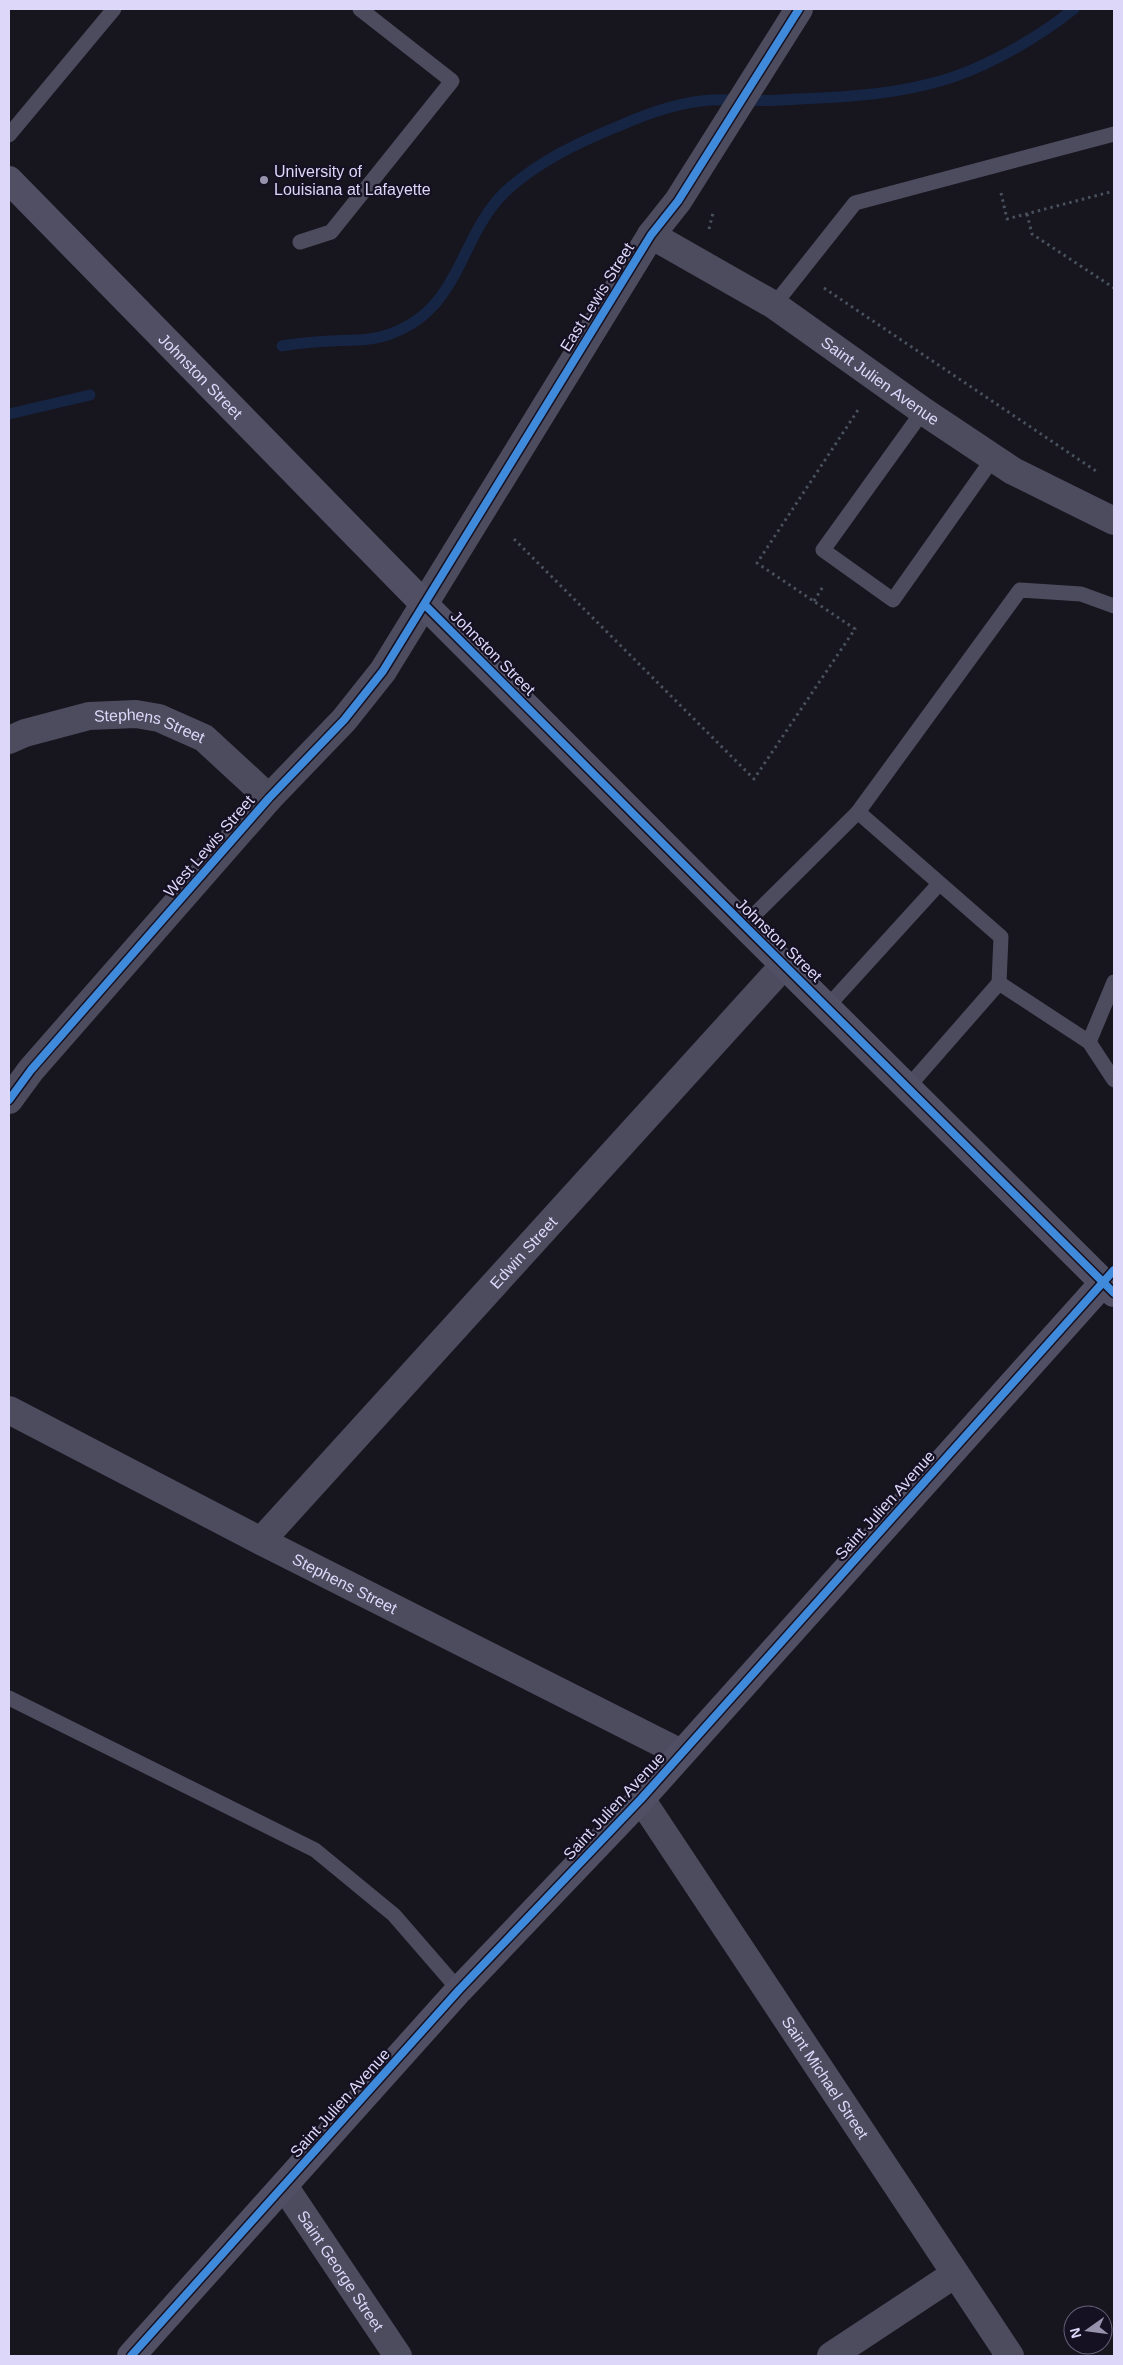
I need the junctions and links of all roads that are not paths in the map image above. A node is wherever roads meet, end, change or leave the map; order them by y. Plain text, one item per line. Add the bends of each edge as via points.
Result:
1 (114, 9) edge
2 (360, 9) edge
3 (799, 9) edge
4 (1114, 134) edge
5 (9, 135) edge
6 (9, 180) edge
7 (651, 235) junction
8 (300, 242) dead end
9 (774, 305) junction
10 (923, 411) junction
11 (994, 458) junction
12 (1114, 521) edge
13 (425, 605) junction
14 (1114, 606) edge
15 (9, 740) edge
16 (270, 798) junction
17 (858, 812) junction
18 (939, 884) junction
19 (744, 925) junction
20 (784, 964) junction
21 (1114, 982) edge
22 (999, 983) junction
23 (827, 1007) junction
24 (1089, 1042) junction
25 (1114, 1080) edge
26 (908, 1087) junction
27 (9, 1100) edge
28 (1111, 1282) edge
29 (9, 1410) edge
30 (261, 1541) junction
31 (9, 1698) edge
32 (681, 1753) junction
33 (641, 1799) junction
34 (459, 1990) junction
35 (284, 2186) junction
36 (955, 2274) junction
37 (131, 2356) edge
38 (398, 2356) edge
39 (832, 2356) edge
40 (1010, 2356) edge

1 - 5 lane
2 - 8 lane via 452,81 331,232
3 - 7 street, East Lewis Street via 678,202
4 - 9 lane via 856,203
6 - 13 main road, Johnston Street
7 - 9 street, Saint Julien Avenue
7 - 13 street, East Lewis Street
9 - 10 street, Saint Julien Avenue
10 - 11 street, Saint Julien Avenue
10 - 11 lane via 823,550 893,600
11 - 12 street, Saint Julien Avenue via 1013,471
13 - 16 street, West Lewis Street via 393,658 344,720
13 - 19 main road, Johnston Street
14 - 17 lane via 1081,594 1020,590
15 - 16 street, Stephens Street via 89,716 136,714 159,718 204,738
16 - 27 street, West Lewis Street via 31,1070
17 - 18 lane
17 - 19 lane
18 - 22 lane via 1001,937
18 - 23 lane
19 - 20 main road, Johnston Street
20 - 23 main road, Johnston Street
20 - 30 street, Edwin Street
21 - 24 lane
22 - 24 lane
22 - 26 lane
23 - 26 main road, Johnston Street
24 - 25 lane
26 - 28 main road, Johnston Street
28 - 32 main road, Saint Julien Avenue
29 - 30 street, Stephens Street
30 - 32 street, Stephens Street
31 - 34 lane via 315,1850 394,1915
32 - 33 main road, Saint Julien Avenue
33 - 34 main road, Saint Julien Avenue
33 - 36 street, Saint Michael Street
34 - 35 main road, Saint Julien Avenue
35 - 37 main road, Saint Julien Avenue
35 - 38 street, Saint George Street
36 - 39 street
36 - 40 street, Saint Michael Street

